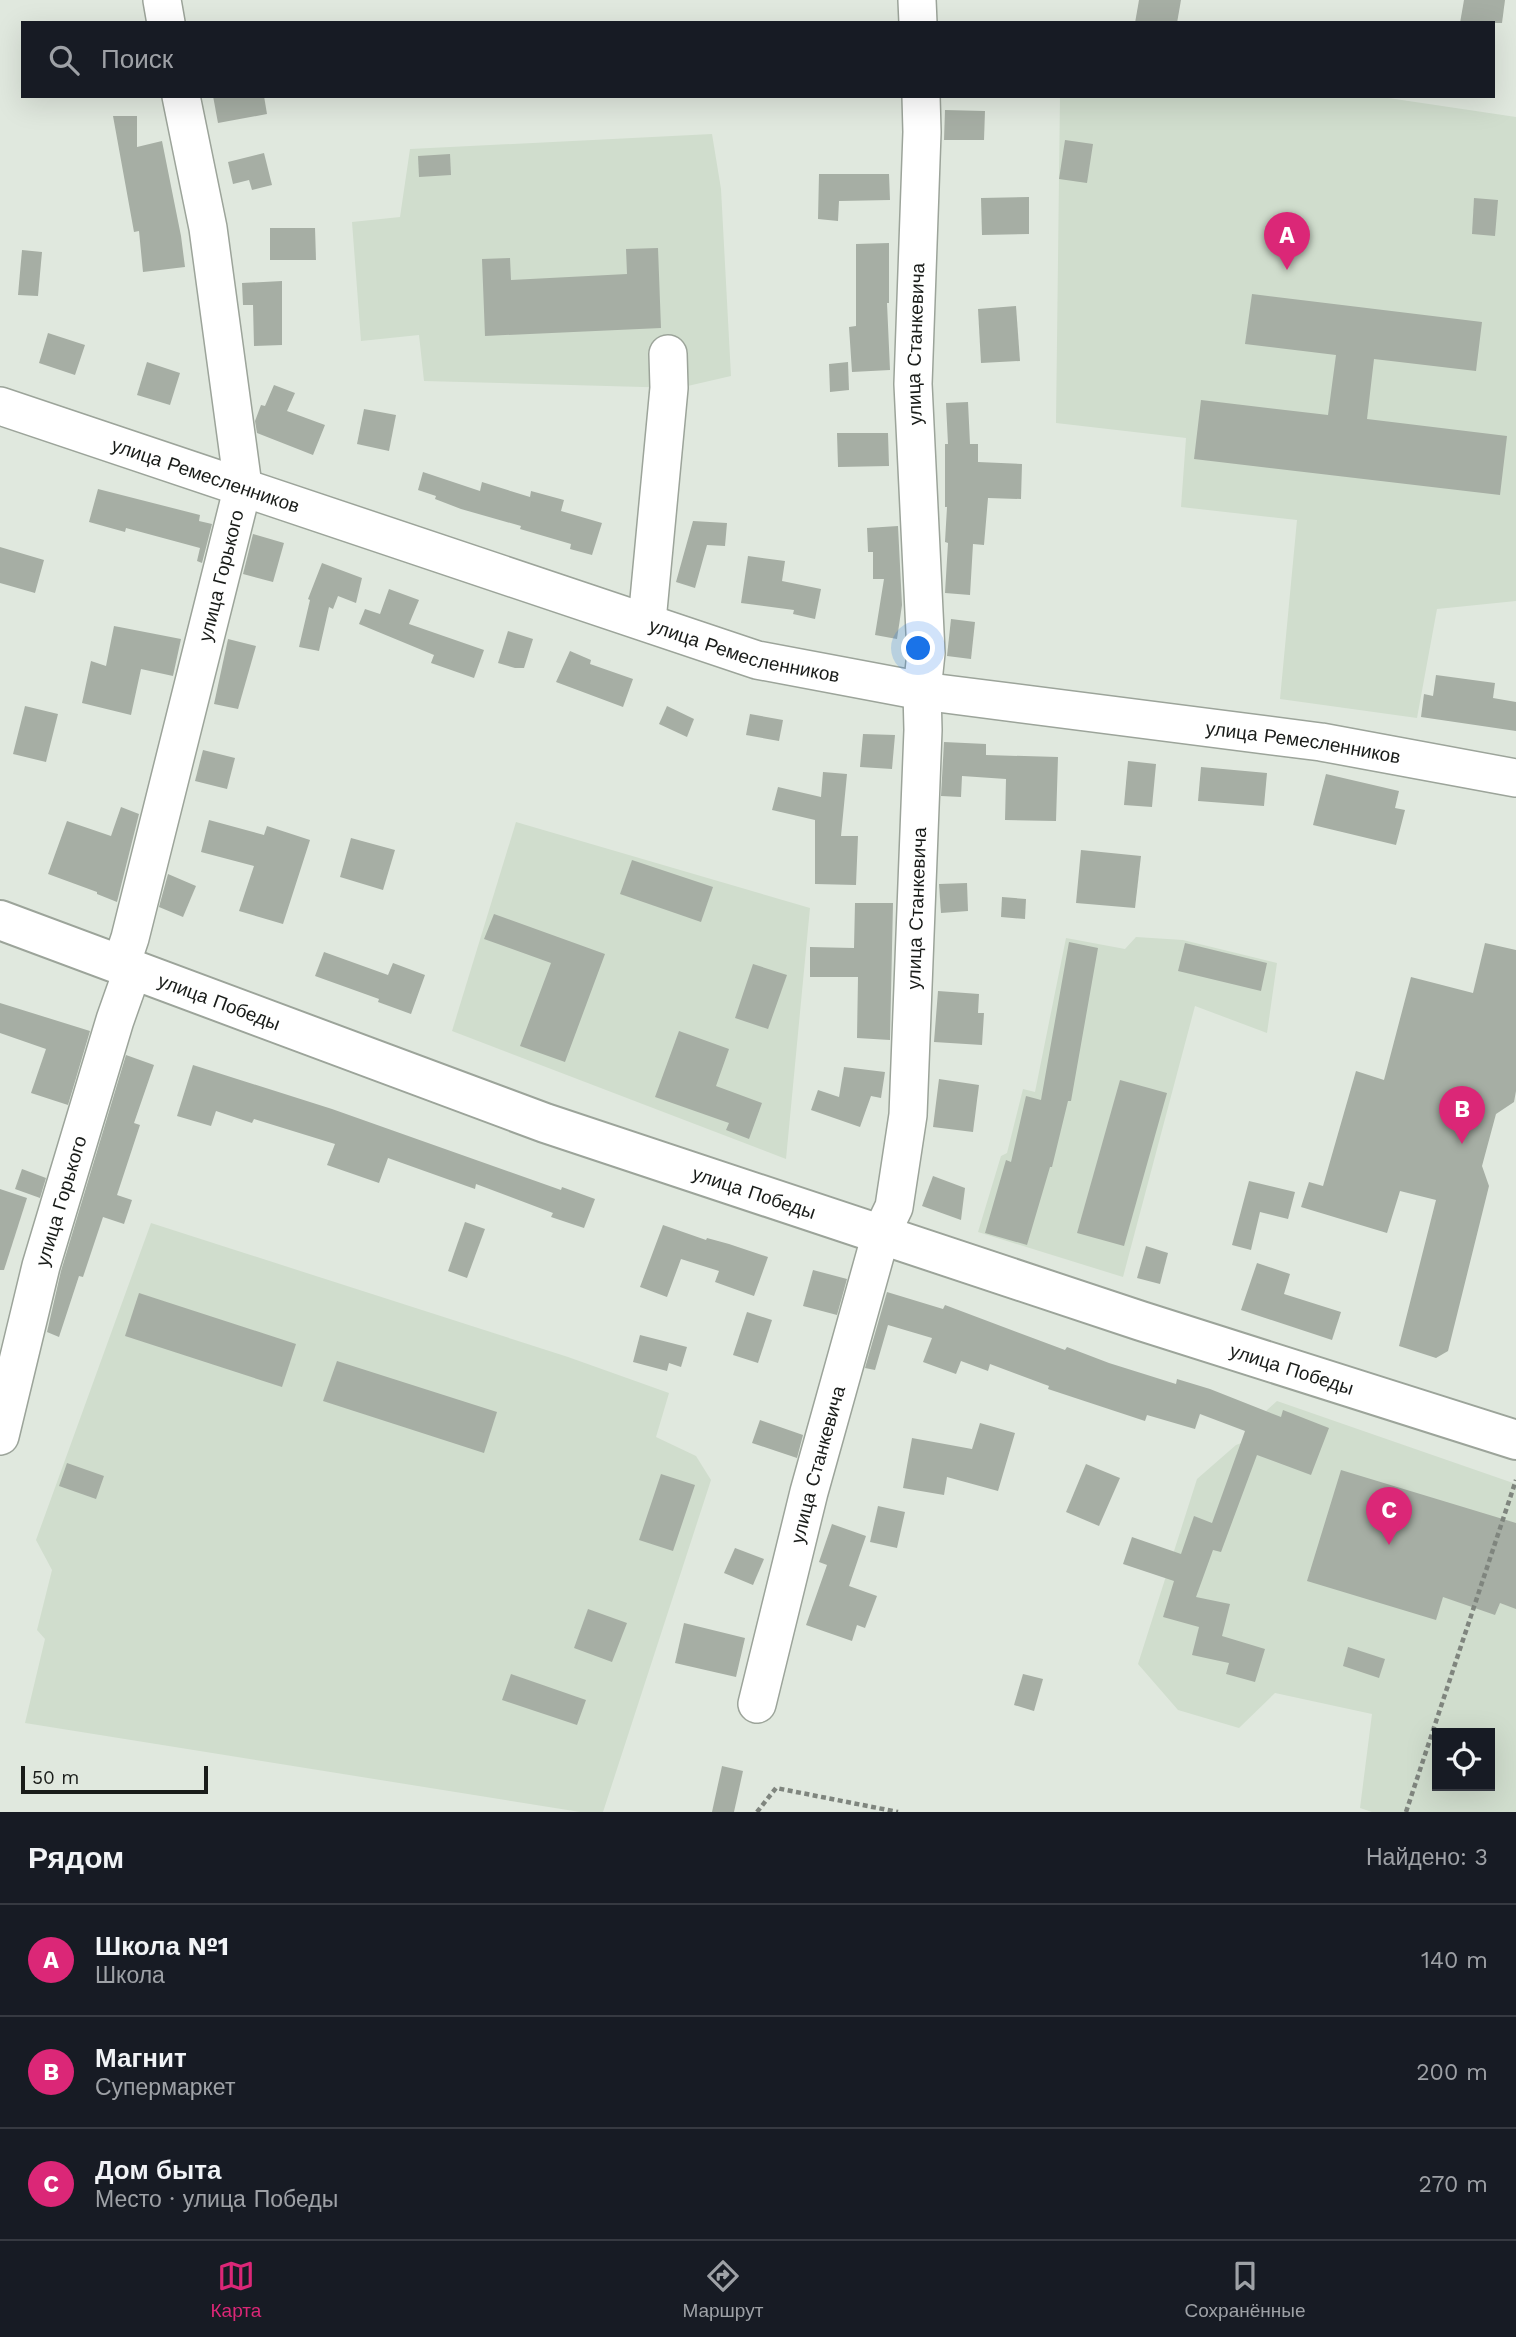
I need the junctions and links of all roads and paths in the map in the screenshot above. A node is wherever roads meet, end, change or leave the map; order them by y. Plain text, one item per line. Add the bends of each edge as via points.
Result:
1 (162, 0) edge
2 (917, 0) edge
3 (166, 21) edge
4 (918, 21) edge
5 (181, 98) edge
6 (921, 98) edge
7 (668, 354) dead end
8 (0, 406) edge
9 (243, 486) junction
10 (647, 621) junction
11 (922, 691) junction
12 (1516, 778) edge
13 (0, 920) edge
14 (127, 967) junction
15 (881, 1234) junction
16 (0, 1436) edge
17 (1516, 1440) edge
18 (1516, 1480) edge
19 (757, 1704) dead end
20 (757, 1812) edge
21 (898, 1812) edge
22 (1406, 1812) edge

1 - 3 street
2 - 4 street
5 - 9 street, улица Горького via 208,228
6 - 11 street, улица Станкевича via 913,384 926,653
7 - 10 street via 669,388
8 - 9 street, улица Ремесленников
9 - 10 street, улица Ремесленников
9 - 14 street, улица Горького via 130,938
10 - 11 street, улица Ремесленников via 757,660
11 - 12 street, улица Ремесленников via 1321,742
11 - 15 street, улица Станкевича via 908,1115 894,1207
13 - 14 main road, улица Победы
14 - 15 main road, улица Победы via 545,1123
14 - 16 street, улица Горького via 41,1266
15 - 17 main road, улица Победы
15 - 19 street, улица Станкевича via 809,1492
18 - 22 path
20 - 21 path via 776,1788

